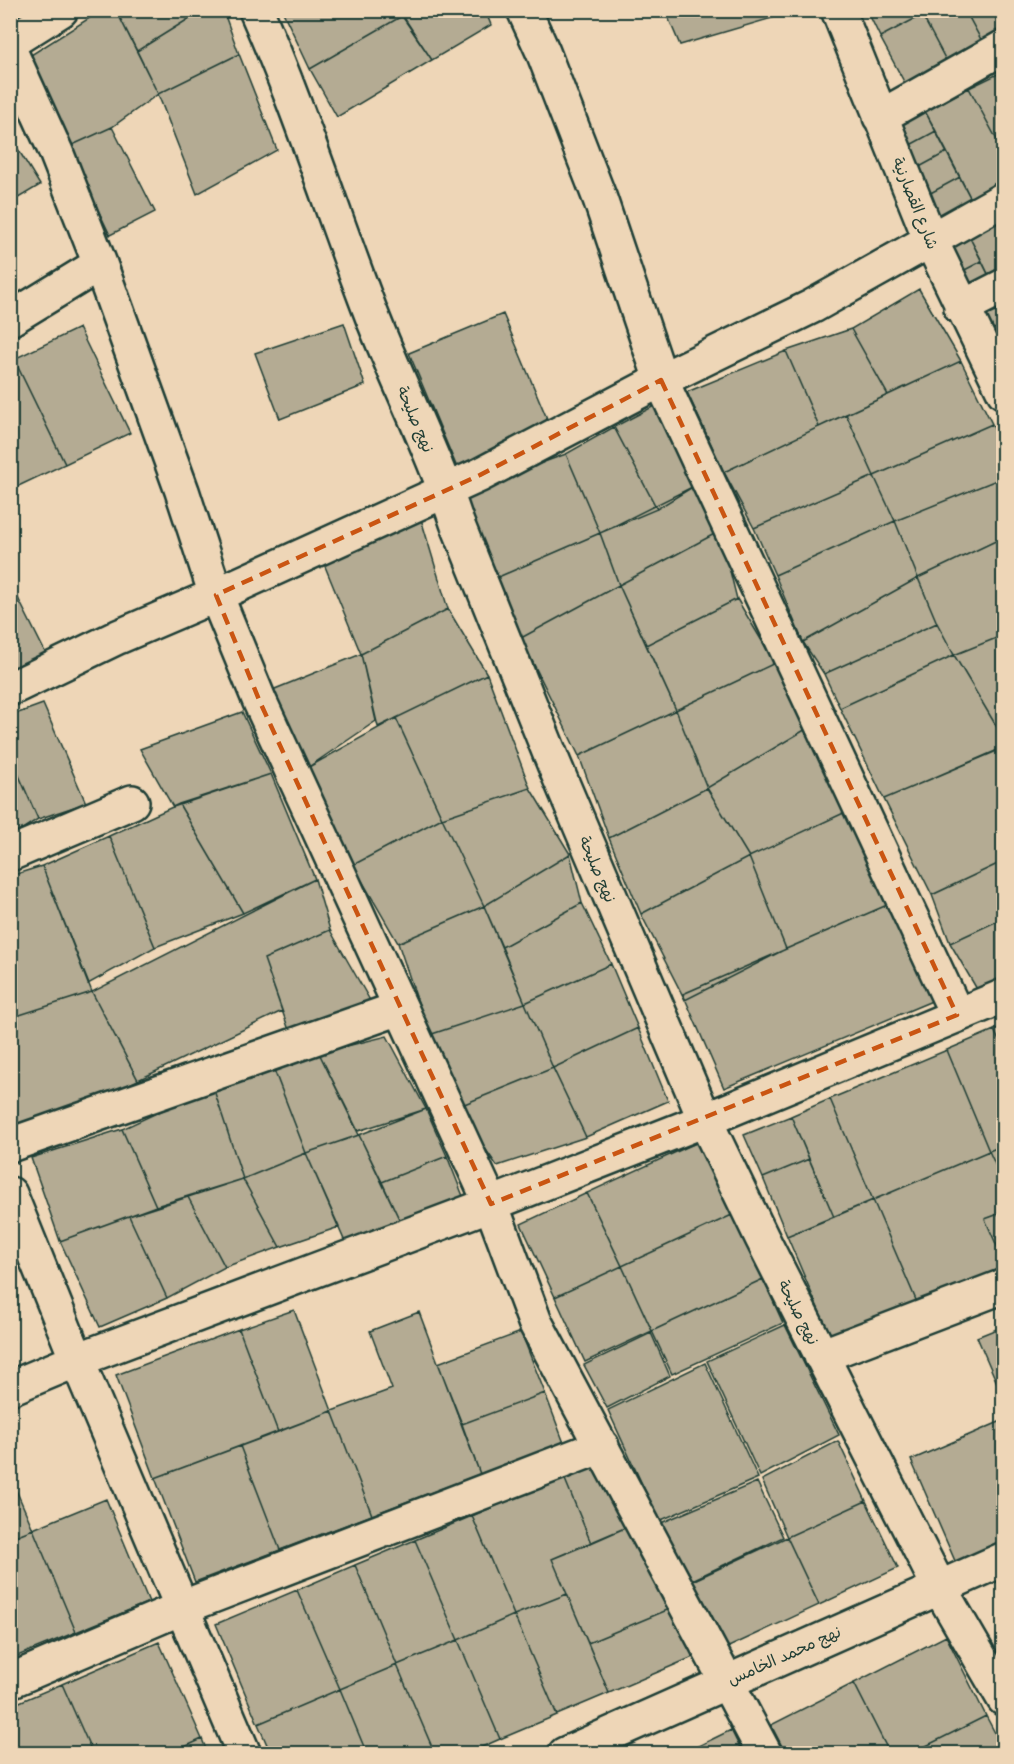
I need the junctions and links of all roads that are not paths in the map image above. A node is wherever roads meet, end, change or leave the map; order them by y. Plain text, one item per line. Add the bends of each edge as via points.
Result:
1 (61, 10) edge
2 (256, 10) edge
3 (524, 10) edge
4 (838, 10) edge
5 (10, 42) edge
6 (1004, 47) edge
7 (10, 51) edge
8 (880, 117) junction
9 (1004, 199) edge
10 (931, 241) junction
11 (100, 264) junction
12 (1004, 286) edge
13 (962, 308) junction
14 (10, 319) edge
15 (662, 380) junction
16 (1002, 384) edge
17 (446, 490) junction
18 (216, 596) junction
19 (10, 689) edge
20 (132, 802) dead end
21 (10, 855) edge
22 (1004, 996) edge
23 (400, 1008) junction
24 (957, 1015) junction
25 (705, 1120) junction
26 (10, 1145) edge
27 (10, 1194) edge
28 (491, 1204) junction
29 (1004, 1286) edge
30 (821, 1356) junction
31 (77, 1360) junction
32 (10, 1388) edge
33 (602, 1446) junction
34 (1004, 1559) edge
35 (939, 1587) junction
36 (181, 1608) junction
37 (10, 1681) edge
38 (727, 1681) junction
39 (1004, 1699) edge
40 (244, 1754) edge
41 (565, 1754) edge
42 (765, 1754) edge

1 - 5 street
2 - 17 street, نهج صليحة via 314,153 374,321
3 - 15 street via 600,199
4 - 8 street, شارع القصارنية
6 - 8 street
7 - 11 street via 56,152
8 - 10 street, شارع القصارنية
9 - 10 street
10 - 13 street, شارع القصارنية
10 - 15 street via 813,306
11 - 14 street
11 - 18 street
12 - 13 street
13 - 16 street, شارع القصارنية
15 - 17 street
15 - 24 street
17 - 18 street
17 - 25 street, نهج صليحة via 554,764
18 - 19 street
18 - 23 street via 260,702
20 - 21 street
22 - 24 street
23 - 26 street
23 - 28 street
24 - 25 street
25 - 28 street
25 - 30 street, نهج صليحة
27 - 31 street
28 - 31 street
28 - 33 street via 535,1322
29 - 30 street
30 - 35 street, نهج صليحة
31 - 32 street
31 - 36 street
33 - 36 street
33 - 38 street
34 - 35 street, نهج محمد الخامس
35 - 38 street, نهج محمد الخامس
35 - 39 street, نهج صليحة
36 - 37 street
36 - 40 street
38 - 41 street, نهج محمد الخامس
38 - 42 street

